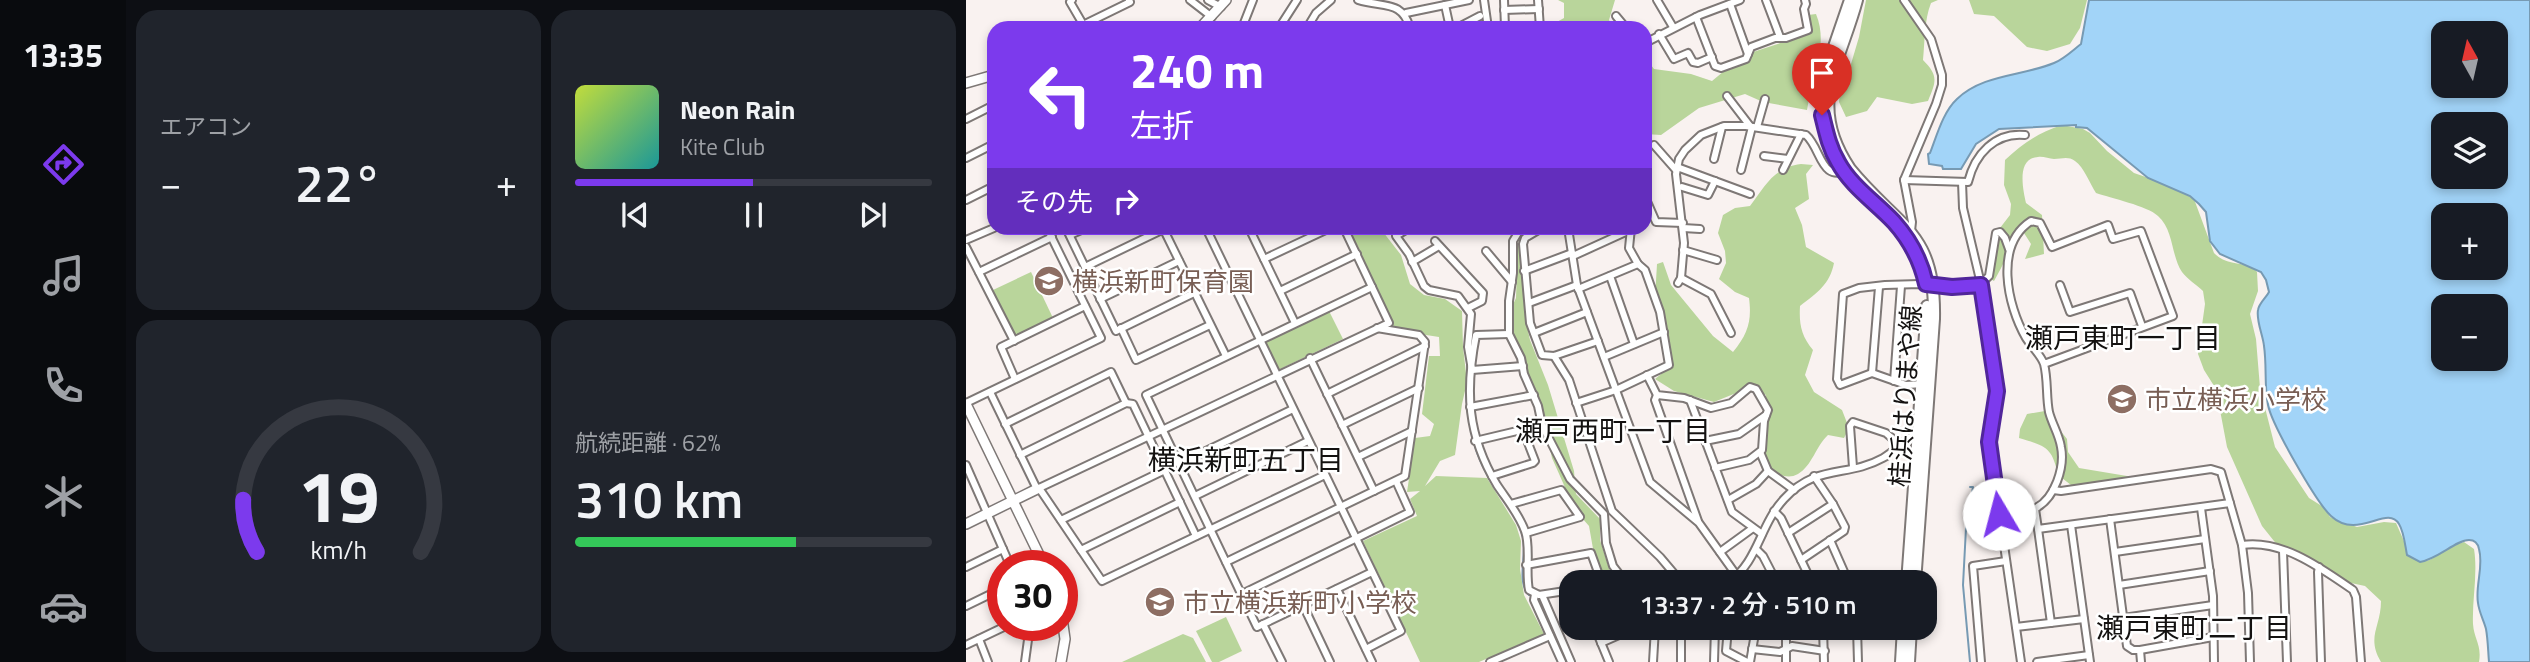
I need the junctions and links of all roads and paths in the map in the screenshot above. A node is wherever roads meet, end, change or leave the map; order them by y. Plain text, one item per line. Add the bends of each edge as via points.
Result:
1 (1072, 0) edge
2 (1129, 0) edge
3 (1190, 0) edge
4 (1208, 0) edge
5 (1253, 0) edge
6 (1297, 0) edge
7 (1331, 0) edge
8 (1358, 0) edge
9 (1469, 0) edge
10 (1484, 0) edge
11 (1504, 0) edge
12 (1538, 0) edge
13 (1657, 0) edge
14 (1741, 0) edge
15 (1766, 0) edge
16 (1805, 0) edge
17 (1850, 0) edge
18 (1857, 0) edge
19 (1904, 0) edge
20 (1379, 1) edge
21 (1731, 2) edge
22 (1224, 3) edge
23 (1445, 5) junction
24 (1539, 9) junction
25 (1504, 10) junction
26 (1406, 13) junction
27 (1480, 16) dead end
28 (1616, 16) dead end
29 (1212, 17) junction
30 (1696, 17) junction
31 (1081, 21) edge
32 (1095, 21) edge
33 (1208, 21) edge
34 (1245, 21) edge
35 (1284, 21) edge
36 (1311, 21) edge
37 (1408, 21) edge
38 (1448, 21) edge
39 (1470, 21) edge
40 (1487, 21) edge
41 (1505, 21) edge
42 (1540, 21) edge
43 (1620, 21) edge
44 (1673, 27) junction
45 (1659, 34) junction
46 (1780, 37) junction
47 (1652, 38) edge
48 (1748, 54) junction
49 (1712, 57) junction
50 (987, 77) edge
51 (966, 83) edge
52 (1727, 96) dead end
53 (1765, 99) dead end
54 (987, 108) edge
55 (966, 119) edge
56 (1722, 127) junction
57 (1753, 127) junction
58 (1801, 134) junction
59 (2025, 135) dead end
60 (1654, 145) dead end
61 (987, 148) edge
62 (1763, 156) dead end
63 (966, 158) edge
64 (1714, 159) dead end
65 (1788, 159) junction
66 (1677, 169) junction
67 (1741, 170) dead end
68 (1783, 170) dead end
69 (1847, 170) junction
70 (1904, 180) junction
71 (1715, 181) junction
72 (1962, 182) junction
73 (1682, 187) dead end
74 (987, 190) edge
75 (1750, 194) dead end
76 (966, 200) edge
77 (1652, 213) edge
78 (1683, 226) junction
79 (1700, 229) dead end
80 (987, 231) edge
81 (1911, 231) junction
82 (1070, 235) edge
83 (1151, 235) edge
84 (1168, 235) edge
85 (1209, 235) edge
86 (1253, 235) edge
87 (1315, 235) edge
88 (1348, 235) edge
89 (1398, 235) edge
90 (1517, 235) edge
91 (1530, 235) edge
92 (1569, 235) edge
93 (1617, 235) edge
94 (1630, 235) edge
95 (1052, 237) joint
96 (966, 240) edge
97 (966, 247) edge
98 (1684, 250) junction
99 (1486, 251) dead end
100 (2010, 251) junction
101 (1357, 254) junction
102 (1572, 255) junction
103 (1264, 259) junction
104 (1717, 260) dead end
105 (1180, 261) junction
106 (1412, 262) junction
107 (1638, 264) junction
108 (1085, 267) junction
109 (1524, 271) junction
110 (979, 272) junction
111 (1610, 276) junction
112 (1512, 282) junction
113 (1930, 285) junction
114 (1981, 285) junction
115 (2060, 285) dead end
116 (1372, 286) junction
117 (1879, 286) junction
118 (1901, 286) junction
119 (1578, 287) junction
120 (1280, 291) junction
121 (1195, 293) junction
122 (1100, 299) junction
123 (1529, 303) junction
124 (1085, 306) junction
125 (1468, 308) junction
126 (1587, 312) junction
127 (1295, 323) junction
128 (1210, 325) junction
129 (2143, 327) junction
130 (1121, 328) junction
131 (1375, 328) junction
132 (1664, 332) junction
133 (1534, 333) junction
134 (1731, 333) dead end
135 (1509, 334) junction
136 (1260, 340) junction
137 (1014, 341) junction
138 (1598, 341) junction
139 (1634, 344) junction
140 (1426, 346) junction
141 (1226, 356) junction
142 (1554, 356) junction
143 (1604, 357) junction
144 (1310, 358) junction
145 (2044, 364) junction
146 (1522, 366) junction
147 (1472, 370) junction
148 (1872, 373) junction
149 (1277, 374) junction
150 (1647, 376) junction
151 (1015, 379) junction
152 (1894, 381) junction
153 (1925, 384) junction
154 (1419, 388) junction
155 (1616, 390) junction
156 (990, 392) junction
157 (1327, 394) junction
158 (1534, 395) junction
159 (1657, 395) junction
160 (1689, 400) junction
161 (966, 403) edge
162 (1126, 403) junction
163 (1576, 403) junction
164 (1470, 407) junction
165 (1293, 409) junction
166 (1766, 415) junction
167 (1005, 424) junction
168 (1342, 425) junction
169 (1542, 425) junction
170 (1163, 429) junction
171 (1523, 430) junction
172 (1412, 431) junction
173 (1922, 431) junction
174 (1148, 436) junction
175 (1308, 441) junction
176 (1475, 441) junction
177 (1705, 441) junction
178 (1899, 445) junction
179 (1760, 452) junction
180 (1020, 455) junction
181 (1357, 457) junction
182 (1179, 464) junction
183 (966, 465) edge
184 (1853, 467) junction
185 (1715, 468) junction
186 (1165, 470) junction
187 (1768, 471) junction
188 (1325, 475) junction
189 (1492, 476) junction
190 (1814, 476) junction
191 (969, 480) edge
192 (1396, 481) junction
193 (1038, 489) junction
194 (1794, 490) junction
195 (2053, 490) junction
196 (1374, 491) junction
197 (1195, 496) junction
198 (1728, 500) junction
199 (1013, 501) junction
200 (1180, 502) junction
201 (2231, 503) junction
202 (1511, 504) junction
203 (1833, 504) junction
204 (1341, 507) junction
205 (2202, 508) junction
206 (2035, 509) junction
207 (1612, 511) junction
208 (1774, 511) junction
209 (989, 513) junction
210 (1604, 514) junction
211 (1999, 514) junction
212 (2110, 519) junction
213 (1061, 520) junction
214 (1699, 523) junction
215 (966, 524) edge
216 (2071, 525) junction
217 (1753, 528) junction
218 (1210, 529) junction
219 (2038, 529) junction
220 (1526, 533) junction
221 (1788, 533) junction
222 (1762, 534) junction
223 (1196, 536) junction
224 (1356, 539) junction
225 (2206, 539) junction
226 (1830, 540) junction
227 (2242, 545) junction
228 (1003, 548) joint
229 (1756, 549) junction
230 (1037, 550) edge
231 (1081, 551) junction
232 (2283, 551) junction
233 (1720, 552) junction
234 (2115, 552) junction
235 (1801, 560) junction
236 (2006, 561) junction
237 (1226, 562) junction
238 (1526, 565) junction
239 (966, 567) edge
240 (2319, 567) junction
241 (1597, 570) edge
242 (1616, 570) edge
243 (1671, 570) edge
244 (1733, 570) edge
245 (1746, 570) edge
246 (1770, 570) edge
247 (1806, 570) edge
248 (1843, 570) edge
249 (1908, 570) edge
250 (1915, 570) edge
251 (2210, 571) junction
252 (1371, 572) junction
253 (2119, 585) junction
254 (1337, 589) junction
255 (1559, 592) edge
256 (1242, 594) junction
257 (1538, 594) junction
258 (987, 596) edge
259 (1303, 605) junction
260 (2213, 605) junction
261 (966, 606) edge
262 (2123, 618) junction
263 (2084, 619) junction
264 (2051, 623) junction
265 (1263, 624) junction
266 (2016, 628) junction
267 (987, 635) edge
268 (1550, 636) junction
269 (2213, 638) junction
270 (979, 639) junction
271 (1600, 640) edge
272 (1608, 640) edge
273 (1654, 640) edge
274 (1681, 640) edge
275 (1715, 640) edge
276 (1727, 640) edge
277 (1754, 640) edge
278 (1786, 640) edge
279 (1824, 640) edge
280 (1857, 640) edge
281 (1902, 640) edge
282 (1910, 640) edge
283 (1028, 641) edge
284 (1065, 641) edge
285 (1601, 643) junction
286 (966, 645) edge
287 (1786, 648) junction
288 (1366, 649) junction
289 (1752, 649) junction
290 (2140, 650) junction
291 (1825, 651) junction
292 (2090, 658) edge
293 (1653, 660) edge
294 (2056, 661) edge
295 (988, 662) edge
296 (1025, 662) edge
297 (1061, 662) edge
298 (1282, 662) edge
299 (1330, 662) edge
300 (1372, 662) edge
301 (1490, 662) edge
302 (1562, 662) edge
303 (1571, 662) edge
304 (1609, 662) edge
305 (1642, 662) edge
306 (1681, 662) edge
307 (1714, 662) edge
308 (1748, 662) edge
309 (1786, 662) edge
310 (1825, 662) edge
311 (1858, 662) edge
312 (1901, 662) edge
313 (1909, 662) edge
314 (1981, 662) edge
315 (2021, 662) edge
316 (2037, 662) edge
317 (2141, 662) edge
318 (2214, 662) edge
319 (2250, 662) edge
320 (2287, 662) edge
321 (2321, 662) edge
322 (2361, 662) edge

1 - 31 street
2 - 32 street
3 - 29 street
4 - 22 street
5 - 34 street
6 - 35 street
7 - 36 street
8 - 20 street
9 - 23 street
10 - 40 street
11 - 25 street
12 - 24 street
13 - 44 street
14 - 21 street
15 - 46 street
16 - 46 street via 1808,30
17 - 69 main road, 桂浜はりまや線 via 1821,94 1826,134 1837,161
18 - 69 main road, 桂浜はりまや線 via 1828,93 1832,132
19 - 70 street via 1931,39 1942,75 1936,104
20 - 26 street via 1396,4
21 - 30 street
21 - 48 street
22 - 29 street
23 - 26 street
23 - 38 street
24 - 25 street
24 - 42 street
25 - 41 street
26 - 37 street
27 - 39 street
28 - 43 street
29 - 33 street
30 - 44 street
30 - 49 street
44 - 45 street
45 - 47 street
45 - 49 street via 1674,59 1688,53 1698,63
46 - 48 street via 1751,47
48 - 49 street via 1746,59 1721,68
50 - 51 street
52 - 57 street
53 - 57 street
54 - 55 street
56 - 57 street
56 - 64 street
56 - 66 street via 1694,141
57 - 58 street
57 - 67 street
58 - 65 street
58 - 69 street via 1811,139 1824,166 1834,172
59 - 72 street via 1995,141 1982,152 1968,182
60 - 66 street
61 - 63 street
62 - 65 street
65 - 68 street
66 - 71 street
66 - 78 street
69 - 81 main road, 桂浜はりまや線
69 - 113 main road, 桂浜はりまや線 via 1906,237
70 - 72 street
70 - 81 street
71 - 73 street via 1708,195
71 - 75 street
72 - 114 street
74 - 76 street
77 - 78 street via 1656,222
78 - 79 street
78 - 98 street
80 - 96 street
81 - 113 main road, 桂浜はりまや線 via 1929,264
82 - 108 street
83 - 108 street
84 - 105 street
85 - 136 street
86 - 103 street
87 - 103 street
88 - 101 street
89 - 106 street
90 - 112 street
91 - 109 street via 1525,238
92 - 102 street
93 - 102 street
94 - 107 street via 1629,248
95 - 110 street
95 - 124 street
97 - 110 street
98 - 104 street
98 - 134 street via 1679,281 1710,294
99 - 112 street
100 - 114 street via 2006,238 1996,233 1989,276
100 - 129 street via 2020,229 2031,221 2040,223 2052,247 2108,225 2113,239 2141,230 2173,316
100 - 145 street via 2008,282 2014,312
101 - 116 street
101 - 120 street
102 - 109 street
102 - 119 street
103 - 120 street
105 - 121 street
105 - 122 street
106 - 125 street via 1424,286 1458,296
106 - 125 street via 1437,243 1483,293 1482,301
107 - 111 street
107 - 132 street via 1645,270
108 - 122 street
109 - 123 street
110 - 137 street
111 - 119 street
111 - 139 street
112 - 135 street
113 - 114 street
113 - 118 street
113 - 153 main road, 桂浜はりまや線 via 1934,319
114 - 211 street via 1997,391 1989,442
115 - 129 street via 2070,312 2130,293
116 - 127 street
116 - 131 street via 1389,323
117 - 118 street
117 - 148 street
117 - 148 street via 1843,294 1837,379 1840,385
118 - 152 street
119 - 123 street
119 - 126 street
120 - 127 street
121 - 128 street
121 - 130 street
122 - 130 street via 1116,331
123 - 133 street
124 - 137 street
124 - 151 street via 1101,338
125 - 147 street
126 - 133 street
126 - 138 street
127 - 136 street
128 - 130 street via 1136,360
128 - 141 street
129 - 145 street
131 - 140 street via 1419,335
131 - 144 street
132 - 139 street
132 - 150 street via 1670,365
133 - 142 street via 1542,355
135 - 146 street
135 - 147 street via 1476,335
136 - 141 street
136 - 149 street
137 - 151 street via 1001,347
138 - 142 street
138 - 143 street
139 - 143 street
140 - 154 street
140 - 157 street
141 - 170 street via 1146,395
142 - 163 street
143 - 155 street
144 - 149 street
144 - 157 street
145 - 195 street via 2049,413 2062,449 2062,466
146 - 147 street
146 - 158 street
147 - 164 street
148 - 152 street
149 - 165 street
149 - 170 street
150 - 155 street
150 - 159 street
151 - 156 street
152 - 153 street
153 - 173 main road, 桂浜はりまや線
154 - 168 street
154 - 172 street
155 - 163 street
155 - 214 street via 1650,482
156 - 161 street
156 - 167 street
157 - 168 street
158 - 164 street
158 - 169 street
159 - 160 street
159 - 214 street
160 - 166 street via 1708,408 1726,405 1750,387 1756,388 1768,410
160 - 177 street
161 - 199 street
162 - 167 street via 1111,372
162 - 174 street via 1133,404
162 - 180 street
163 - 207 street
164 - 176 street
165 - 175 street
165 - 182 street
166 - 177 street via 1739,434
166 - 179 street
167 - 180 street
168 - 181 street
169 - 171 street
169 - 210 street via 1570,479
170 - 174 street
170 - 182 street
171 - 176 street
171 - 189 street via 1535,461
172 - 181 street
172 - 192 street via 1405,476
173 - 178 street
173 - 249 main road, 桂浜はりまや線
173 - 250 main road, 桂浜はりまや線
174 - 186 street
174 - 193 street
175 - 188 street
175 - 197 street
176 - 189 street
177 - 185 street
178 - 184 street via 1883,458
178 - 184 street via 1886,433 1853,422
179 - 185 street via 1749,460
179 - 187 street
180 - 193 street
181 - 196 street
182 - 197 street
183 - 191 street
184 - 190 street
185 - 198 street
186 - 200 street
186 - 213 street
187 - 194 street
187 - 198 street
188 - 204 street
188 - 218 street
189 - 202 street
190 - 194 street
190 - 203 street
191 - 209 street
192 - 196 street
192 - 224 street via 1410,512
193 - 199 street
193 - 213 street
194 - 208 street
195 - 201 street via 2211,469 2221,472
195 - 206 street
196 - 204 street
197 - 218 street
198 - 217 street via 1732,512
199 - 209 street
199 - 230 street
200 - 223 street
200 - 231 street
201 - 205 street
201 - 227 street
202 - 220 street
202 - 220 street via 1561,490 1580,517
203 - 221 street
203 - 226 street via 1845,527
204 - 224 street
204 - 237 street
205 - 212 street
205 - 225 street
206 - 211 street
206 - 219 street
207 - 210 street
207 - 243 street
208 - 221 street
208 - 222 street
209 - 215 street
209 - 228 street
210 - 242 street via 1606,543
211 - 236 street
212 - 216 street
212 - 234 street
213 - 231 street
214 - 233 street
216 - 219 street
216 - 263 street
217 - 222 street
217 - 233 street
218 - 223 street
218 - 237 street
219 - 264 street
220 - 238 street
221 - 235 street
222 - 229 street
223 - 231 street via 1101,581
224 - 252 street
224 - 256 street
225 - 234 street
225 - 251 street
226 - 235 street
226 - 248 street
227 - 232 street via 2258,543
227 - 319 street
228 - 239 street
229 - 245 street
229 - 246 street
232 - 240 street
232 - 320 street
233 - 244 street
234 - 253 street
235 - 247 street
236 - 266 street
236 - 314 street via 1973,566
237 - 256 street
238 - 241 street via 1591,554
238 - 257 street via 1529,590
240 - 321 street
240 - 322 street via 2353,590
251 - 253 street
251 - 260 street
252 - 254 street
252 - 288 street via 1401,631
253 - 262 street
254 - 259 street
254 - 288 street
255 - 257 street
256 - 265 street via 1258,626
257 - 268 street via 1534,600
257 - 303 street
258 - 261 street
259 - 265 street
259 - 299 street
260 - 262 street
260 - 269 street
262 - 290 street via 2127,646
263 - 264 street
263 - 292 street
264 - 266 street
265 - 298 street
266 - 315 street
267 - 270 street
268 - 301 street
268 - 302 street
269 - 290 street
269 - 318 street
270 - 286 street
270 - 295 street
271 - 285 street
272 - 285 street
273 - 293 street
274 - 306 street
275 - 307 street
276 - 308 street via 1726,651
277 - 289 street
278 - 287 street
279 - 291 street
280 - 311 street
281 - 312 main road
282 - 313 main road
283 - 296 street
284 - 297 street
285 - 304 street
287 - 289 street via 1780,652
287 - 291 street
287 - 309 street
288 - 300 street
289 - 308 street
290 - 317 street
291 - 310 street
292 - 294 street
293 - 305 street
294 - 316 street

